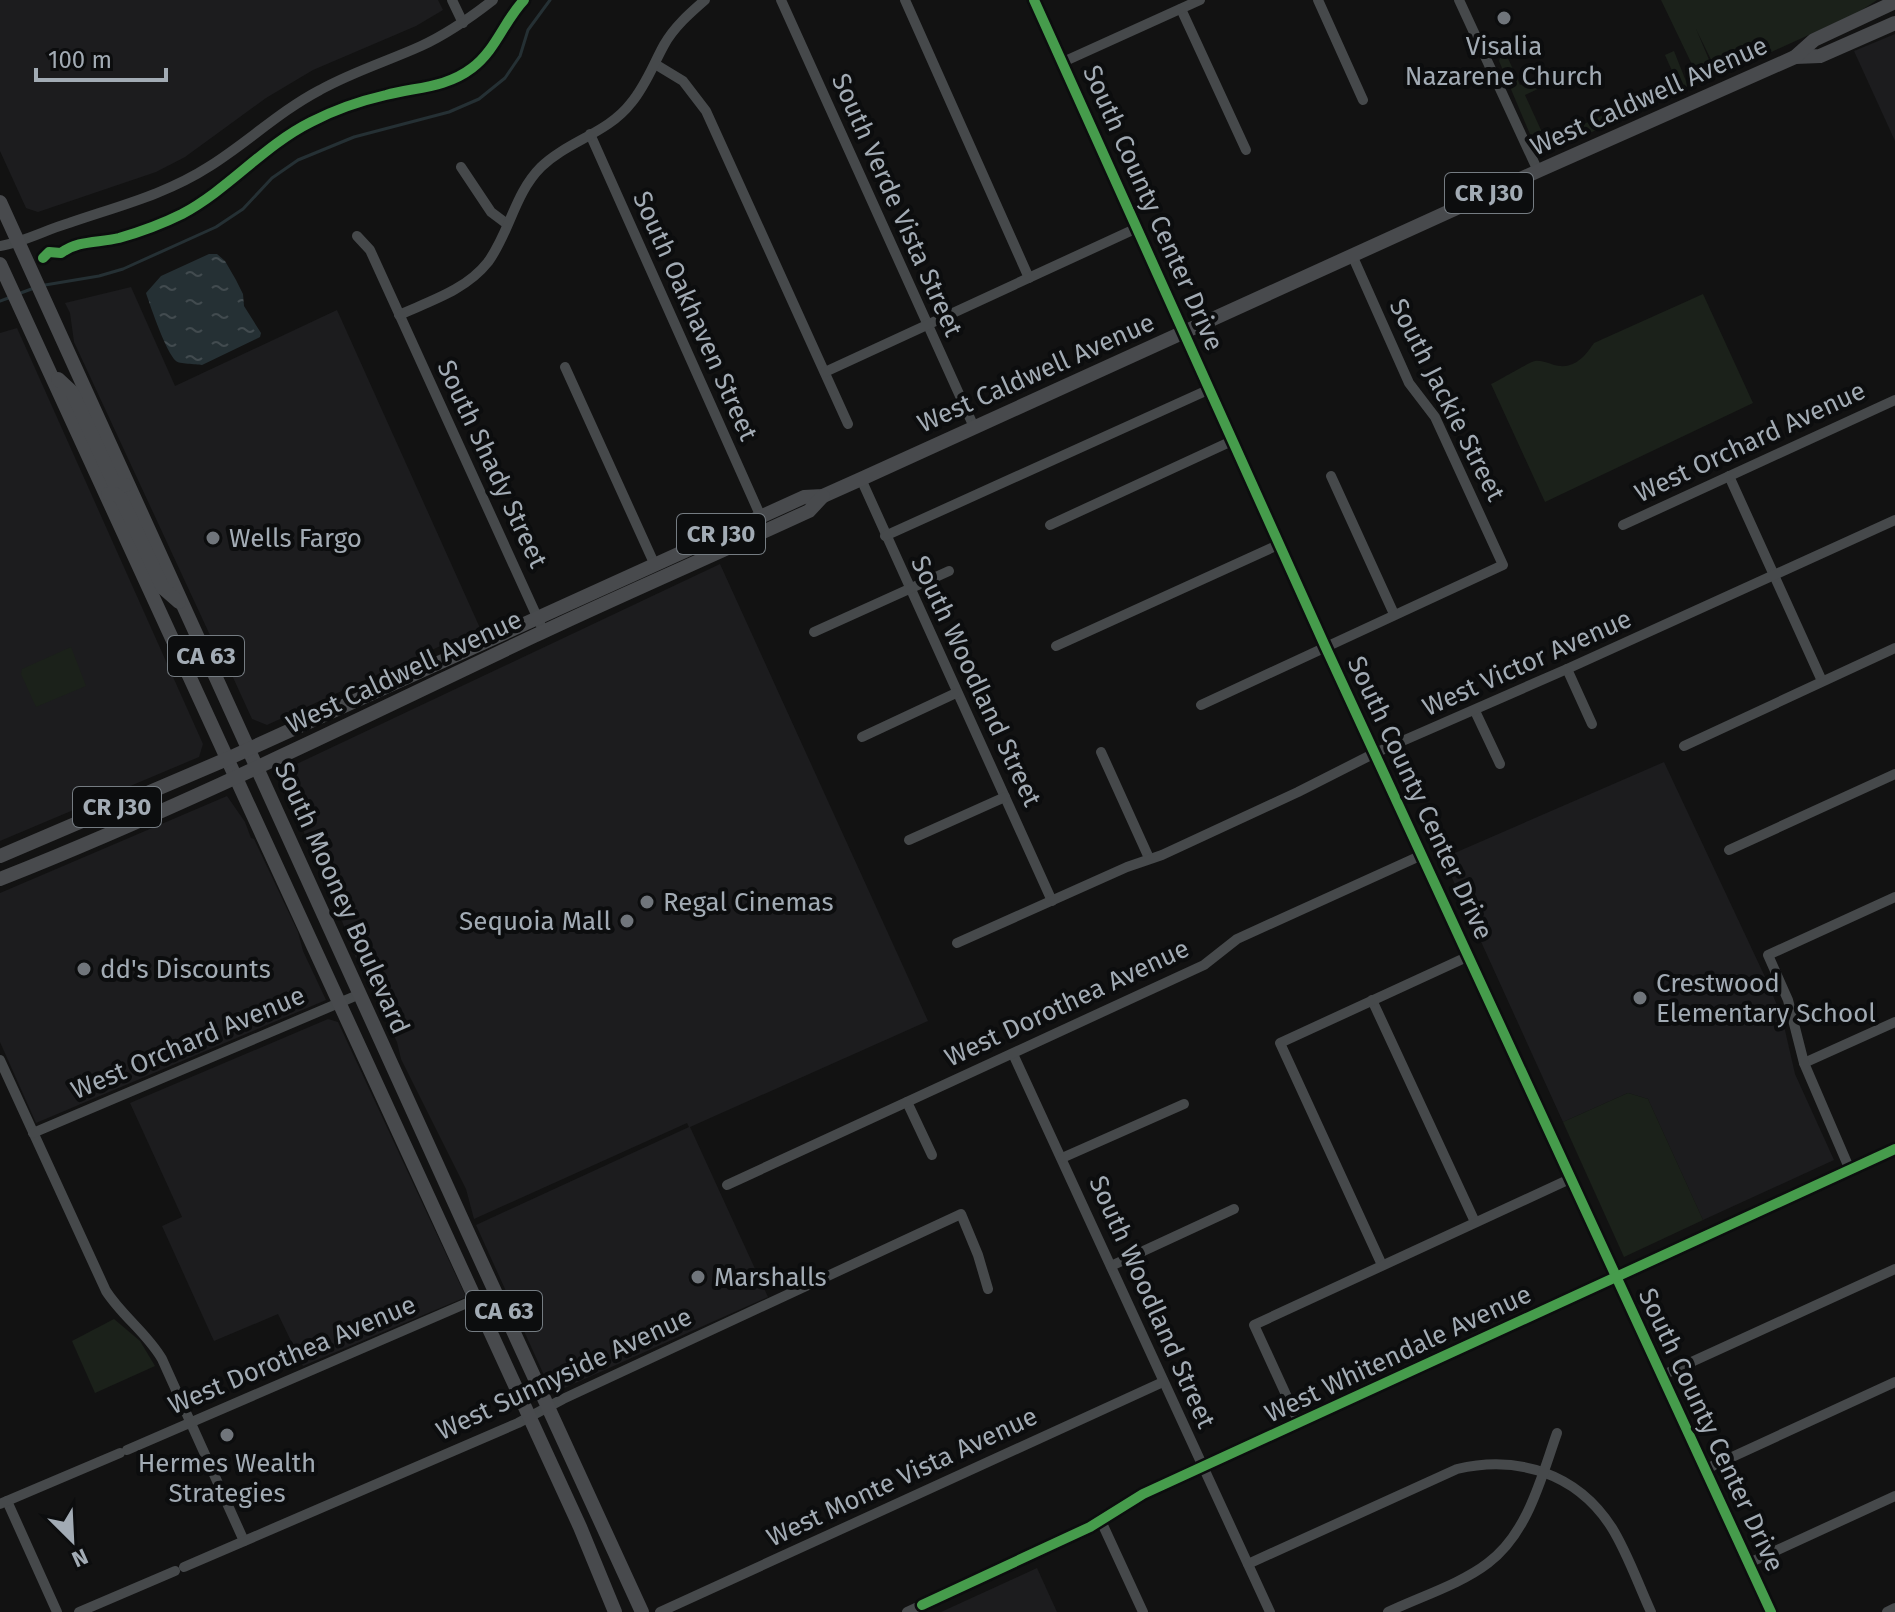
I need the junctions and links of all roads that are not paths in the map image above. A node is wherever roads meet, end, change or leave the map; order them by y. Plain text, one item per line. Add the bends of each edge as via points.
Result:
1 (452, 0) edge
2 (493, 0) edge
3 (705, 0) edge
4 (781, 0) edge
5 (905, 0) edge
6 (1034, 0) edge
7 (1200, 0) edge
8 (1318, 0) edge
9 (1459, 0) edge
10 (1895, 2) edge
11 (1181, 9) junction
12 (1895, 14) edge
13 (463, 23) junction
14 (1895, 23) edge
15 (1872, 33) junction
16 (1795, 57) junction
17 (1063, 62) junction
18 (655, 64) junction
19 (1363, 100) dead end
20 (590, 134) junction
21 (1246, 150) dead end
22 (461, 167) dead end
23 (1538, 171) junction
24 (0, 202) edge
25 (507, 224) junction
26 (1137, 228) junction
27 (357, 236) dead end
28 (19, 243) junction
29 (0, 246) edge
30 (1352, 255) junction
31 (0, 262) edge
32 (1029, 278) junction
33 (399, 315) junction
34 (927, 325) junction
35 (1185, 332) junction
36 (565, 367) dead end
37 (49, 370) junction
38 (825, 372) junction
39 (1210, 389) junction
40 (1895, 400) edge
41 (848, 424) dead end
42 (974, 427) junction
43 (1234, 440) junction
44 (1331, 476) dead end
45 (1729, 476) junction
46 (861, 479) junction
47 (126, 485) junction
48 (108, 494) junction
49 (823, 496) junction
50 (761, 517) junction
51 (1895, 520) edge
52 (1050, 525) dead end
53 (1623, 525) dead end
54 (885, 536) junction
55 (1280, 544) junction
56 (654, 563) junction
57 (682, 569) junction
58 (949, 571) dead end
59 (1774, 576) junction
60 (910, 588) junction
61 (182, 604) junction
62 (1394, 614) junction
63 (537, 616) junction
64 (544, 632) junction
65 (814, 632) dead end
66 (1056, 646) dead end
67 (1325, 646) junction
68 (1894, 650) edge
69 (1567, 669) junction
70 (1822, 681) junction
71 (956, 693) junction
72 (1201, 705) dead end
73 (1475, 711) junction
74 (1592, 724) dead end
75 (862, 737) dead end
76 (1684, 746) dead end
77 (249, 749) junction
78 (1101, 752) dead end
79 (1375, 753) junction
80 (227, 759) junction
81 (1500, 764) dead end
82 (258, 768) junction
83 (1895, 774) edge
84 (236, 778) junction
85 (1005, 797) junction
86 (909, 840) dead end
87 (1729, 850) dead end
88 (1422, 855) junction
89 (0, 856) edge
90 (1149, 858) junction
91 (0, 879) edge
92 (1895, 897) edge
93 (1052, 901) junction
94 (957, 943) dead end
95 (1469, 956) junction
96 (360, 994) junction
97 (1372, 1000) junction
98 (339, 1003) junction
99 (1895, 1022) edge
100 (1013, 1054) junction
101 (0, 1060) edge
102 (1804, 1063) junction
103 (907, 1102) junction
104 (1184, 1104) dead end
105 (33, 1133) junction
106 (1895, 1149) edge
107 (932, 1155) dead end
108 (1062, 1158) junction
109 (1850, 1170) junction
110 (1572, 1178) junction
111 (727, 1185) dead end
112 (1234, 1209) dead end
113 (1475, 1222) junction
114 (1382, 1265) junction
115 (1111, 1266) junction
116 (1895, 1269) edge
117 (1616, 1277) junction
118 (988, 1289) dead end
119 (474, 1300) junction
120 (1663, 1375) junction
121 (1163, 1382) junction
122 (1895, 1382) edge
123 (548, 1407) junction
124 (529, 1417) junction
125 (190, 1423) junction
126 (1299, 1423) junction
127 (1557, 1433) dead end
128 (1203, 1468) junction
129 (1706, 1469) junction
130 (1543, 1471) junction
131 (1895, 1496) edge
132 (3, 1503) edge
133 (1101, 1521) junction
134 (244, 1541) junction
135 (1749, 1563) junction
136 (1248, 1564) junction
137 (1895, 1608) edge
138 (1646, 1610) edge
139 (57, 1612) edge
140 (79, 1612) edge
141 (615, 1612) edge
142 (642, 1612) edge
143 (660, 1612) edge
144 (907, 1612) edge
145 (1143, 1612) edge
146 (1270, 1612) edge
147 (1388, 1612) edge
148 (1771, 1612) edge
149 (1887, 1612) edge

1 - 13 street
2 - 13 street
3 - 18 street via 676,27
4 - 34 street, South Verde Vista Street
5 - 32 street
6 - 17 street, South County Center Drive
7 - 11 street
8 - 19 street
9 - 23 street
10 - 16 main road, West Caldwell Avenue / CR J30 via 1814,40
11 - 17 street
11 - 21 street
12 - 15 main road via 1877,22
13 - 28 street via 313,94 171,188
14 - 15 main road, West Caldwell Avenue / CR J30
15 - 16 main road, West Caldwell Avenue / CR J30 via 1820,56
16 - 23 main road, West Caldwell Avenue / CR J30
17 - 26 street, South County Center Drive
18 - 20 street via 628,108
18 - 38 street via 683,81 706,111
20 - 25 street via 541,167
20 - 50 street, South Oakhaven Street
22 - 25 street via 491,212
23 - 30 main road, West Caldwell Avenue / CR J30
24 - 28 main road, South Mooney Boulevard / CA 63
25 - 33 street via 490,260 469,281
26 - 32 street
26 - 35 street, South County Center Drive
27 - 33 street, South Shady Street via 370,250
28 - 29 street
28 - 31 street
28 - 47 main road, South Mooney Boulevard / CA 63
30 - 35 main road, West Caldwell Avenue / CR J30
30 - 62 street, South Jackie Street via 1409,383 1435,417 1503,565
31 - 37 main road, South Mooney Boulevard / CA 63
32 - 34 street
33 - 63 street, South Shady Street
34 - 38 street
34 - 42 street, South Verde Vista Street
35 - 39 street, South County Center Drive
35 - 42 main road, West Caldwell Avenue / CR J30
36 - 56 street
37 - 47 main road via 72,392 113,481
37 - 48 main road, South Mooney Boulevard / CA 63
38 - 41 street
39 - 43 street, South County Center Drive
39 - 54 street
40 - 45 street, West Orchard Avenue
42 - 46 main road, West Caldwell Avenue / CR J30
43 - 52 street
43 - 55 street, South County Center Drive
44 - 62 street
45 - 53 street, West Orchard Avenue
45 - 59 street
46 - 49 main road, West Caldwell Avenue / CR J30
46 - 54 street, South Woodland Street
47 - 61 main road, South Mooney Boulevard / CA 63
48 - 61 main road via 121,498 163,588
48 - 80 main road, South Mooney Boulevard / CA 63
49 - 50 main road, West Caldwell Avenue / CR J30 via 804,497
49 - 57 main road, West Caldwell Avenue / CR J30 via 809,511
50 - 56 main road, West Caldwell Avenue / CR J30
50 - 57 main road via 757,527 698,554
51 - 59 street, West Victor Avenue
54 - 60 street, South Woodland Street
55 - 66 street
55 - 67 street, South County Center Drive
56 - 63 main road, West Caldwell Avenue / CR J30
57 - 64 main road, West Caldwell Avenue / CR J30
58 - 60 street
59 - 69 street, West Victor Avenue
59 - 70 street
60 - 65 street
60 - 71 street, South Woodland Street
61 - 77 main road, South Mooney Boulevard / CA 63
62 - 67 street
63 - 64 street, South Shady Street
63 - 77 main road, West Caldwell Avenue / CR J30
64 - 82 main road, West Caldwell Avenue / CR J30
67 - 72 street
67 - 79 street, South County Center Drive
68 - 70 street
69 - 73 street, West Victor Avenue
69 - 74 street
70 - 76 street
71 - 75 street
71 - 85 street, South Woodland Street
73 - 79 street, West Victor Avenue
73 - 81 street
77 - 80 main road, West Caldwell Avenue / CR J30
77 - 82 main road, South Mooney Boulevard / CA 63
78 - 90 street
79 - 88 street, South County Center Drive
79 - 90 street, West Victor Avenue
80 - 84 main road, South Mooney Boulevard / CA 63
80 - 89 main road, West Caldwell Avenue / CR J30
82 - 84 main road, West Caldwell Avenue / CR J30
82 - 96 main road, South Mooney Boulevard / CA 63
83 - 87 street
84 - 91 main road, West Caldwell Avenue / CR J30
84 - 98 main road, South Mooney Boulevard / CA 63
85 - 86 street
85 - 93 street, South Woodland Street
88 - 95 street, South County Center Drive
88 - 100 street, West Dorothea Avenue via 1237,939 1204,965
90 - 93 street, West Victor Avenue
92 - 102 street via 1768,955 1788,1000
93 - 94 street, West Victor Avenue
95 - 97 street
95 - 110 street, South County Center Drive
96 - 98 street, West Orchard Avenue
96 - 123 main road, South Mooney Boulevard / CA 63
97 - 113 street
97 - 114 street via 1280,1043
98 - 105 street, West Orchard Avenue
98 - 119 main road, South Mooney Boulevard / CA 63
99 - 102 street
100 - 103 street, West Dorothea Avenue
100 - 108 street, South Woodland Street
101 - 105 street
102 - 109 street
103 - 107 street
103 - 111 street, West Dorothea Avenue
104 - 108 street
105 - 125 street via 106,1291 155,1347
106 - 109 street, West Whitendale Avenue
108 - 115 street, South Woodland Street
109 - 117 street, West Whitendale Avenue
110 - 113 street
110 - 117 street, South County Center Drive
112 - 115 street
113 - 114 street
114 - 126 street via 1254,1325
115 - 121 street, South Woodland Street
116 - 120 street
117 - 120 street, South County Center Drive
117 - 126 street, West Whitendale Avenue
118 - 123 street, West Sunnyside Avenue via 961,1214
119 - 124 main road, South Mooney Boulevard / CA 63
119 - 125 street, West Dorothea Avenue
120 - 129 street, South County Center Drive
121 - 128 street, South Woodland Street
121 - 143 street, West Monte Vista Avenue
122 - 129 street
123 - 124 street, West Sunnyside Avenue
123 - 142 main road, South Mooney Boulevard / CA 63
124 - 134 street, West Sunnyside Avenue
124 - 141 main road, South Mooney Boulevard / CA 63
125 - 132 street, West Dorothea Avenue
125 - 134 street
126 - 128 street, West Whitendale Avenue
127 - 130 street
128 - 133 street, West Whitendale Avenue via 1143,1494
128 - 136 street, South Woodland Street
129 - 135 street, South County Center Drive
130 - 136 street via 1505,1463 1457,1469
130 - 138 street via 1576,1489 1611,1526
130 - 147 street via 1521,1525 1499,1554 1474,1572
131 - 135 street
132 - 139 street
133 - 144 street, West Whitendale Avenue
133 - 145 street
134 - 140 street, West Sunnyside Avenue
135 - 148 street, South County Center Drive
136 - 146 street, South Woodland Street
137 - 149 street

